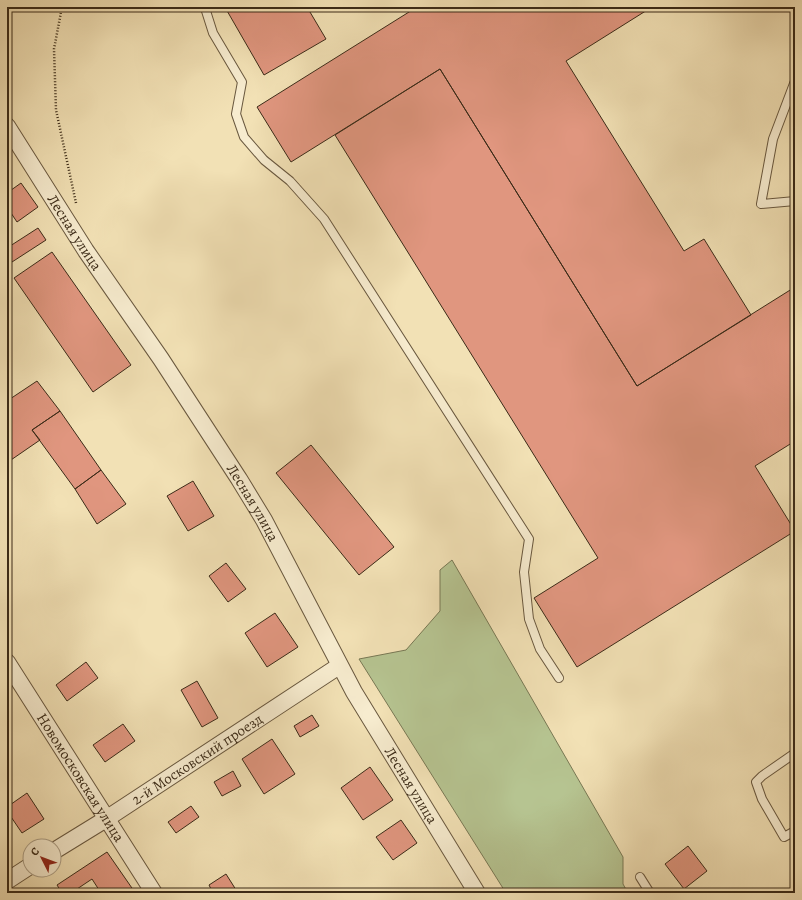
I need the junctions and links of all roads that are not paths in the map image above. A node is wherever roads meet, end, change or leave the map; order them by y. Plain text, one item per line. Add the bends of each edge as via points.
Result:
1 (207, 7) edge
2 (795, 81) edge
3 (7, 126) edge
4 (795, 200) edge
5 (7, 662) edge
6 (339, 666) junction
7 (559, 678) dead end
8 (795, 753) edge
9 (106, 819) junction
10 (795, 831) edge
11 (62, 847) edge
12 (22, 871) edge
13 (640, 876) dead end
14 (7, 881) edge
15 (154, 893) edge
16 (477, 893) edge
17 (650, 893) edge

1 - 7 lane via 213,33 242,82 236,114 244,137 264,160 290,181 324,220 529,539 524,572 529,619 540,650
2 - 4 lane via 773,139 761,204
3 - 6 street, Лесная улица via 86,251 240,479 264,520
5 - 9 street, Новомосковская улица
6 - 9 street, 2-й Московский проезд
6 - 16 street, Лесная улица
8 - 10 lane via 756,782 762,799 784,837
9 - 11 street, 2-й Московский проезд
9 - 15 street, Новомосковская улица
12 - 14 street
13 - 17 lane

